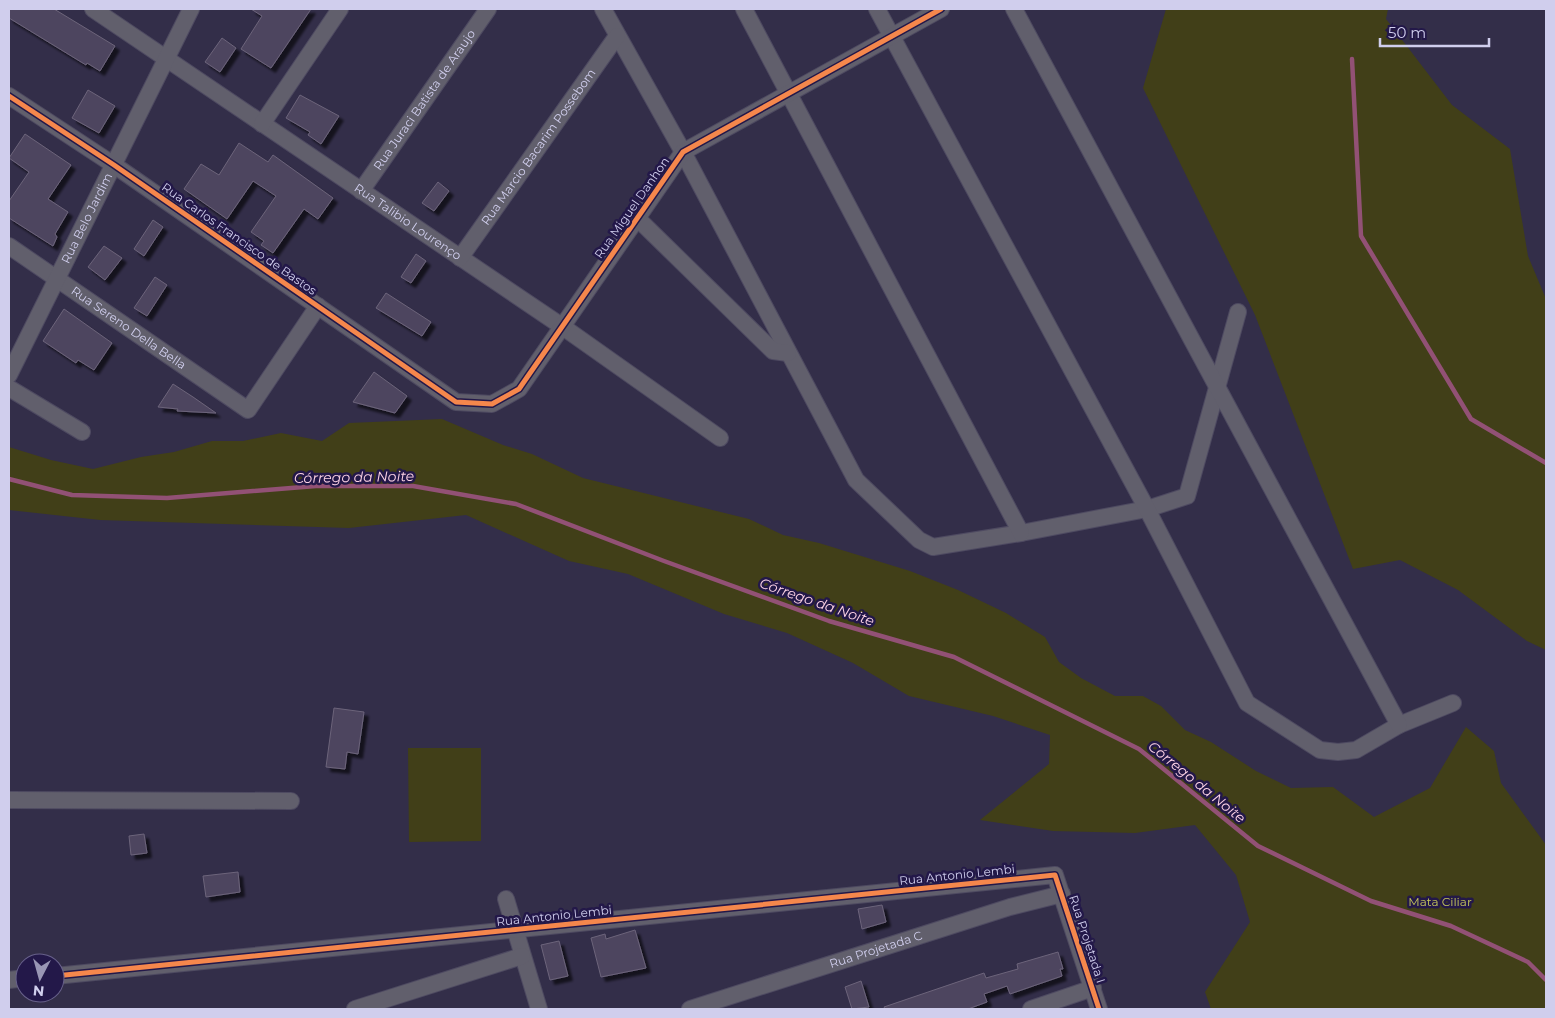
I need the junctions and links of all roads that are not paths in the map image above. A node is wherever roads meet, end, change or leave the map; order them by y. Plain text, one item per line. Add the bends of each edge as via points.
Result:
1 (93, 9) edge
2 (191, 9) edge
3 (340, 9) edge
4 (488, 9) edge
5 (603, 9) edge
6 (744, 9) edge
7 (877, 9) edge
8 (941, 9) edge
9 (1014, 9) edge
10 (617, 36) junction
11 (892, 36) junction
12 (167, 59) junction
13 (789, 93) junction
14 (9, 96) edge
15 (262, 124) junction
16 (683, 152) junction
17 (114, 165) junction
18 (361, 191) junction
19 (638, 219) junction
20 (9, 246) edge
21 (460, 258) junction
22 (58, 279) junction
23 (318, 306) junction
24 (1238, 312) dead end
25 (563, 327) junction
26 (788, 353) junction
27 (9, 375) edge
28 (9, 388) edge
29 (1217, 389) junction
30 (456, 402) joint
31 (82, 432) dead end
32 (720, 438) dead end
33 (1147, 509) junction
34 (1021, 533) junction
35 (1452, 703) dead end
36 (1399, 725) junction
37 (9, 800) edge
38 (291, 801) dead end
39 (1055, 875) joint
40 (1002, 880) junction
41 (1062, 894) junction
42 (506, 899) dead end
43 (1010, 907) junction
44 (514, 930) junction
45 (522, 956) junction
46 (65, 975) edge
47 (1093, 988) junction
48 (355, 1009) edge
49 (539, 1009) edge
50 (690, 1009) edge
51 (1031, 1009) edge
52 (1099, 1009) edge

1 - 12 street, Rua Talibio Lourenço
2 - 12 street, Rua Belo Jardim
3 - 15 street
4 - 18 street, Rua Juraci Batista de Araujo
5 - 10 street
6 - 13 street
7 - 11 street
8 - 11 street, Rua Miguel Danhon
9 - 29 street
10 - 16 street
10 - 21 street, Rua Marcio Bacarim Possebom
11 - 13 street, Rua Miguel Danhon
11 - 33 street
12 - 15 street, Rua Talibio Lourenço
12 - 17 street, Rua Belo Jardim
13 - 16 street, Rua Miguel Danhon
13 - 34 street
14 - 17 street, Rua Carlos Francisco de Bastos
15 - 18 street, Rua Talibio Lourenço
16 - 19 street, Rua Miguel Danhon
16 - 26 street
17 - 22 street, Rua Belo Jardim
17 - 23 street, Rua Carlos Francisco de Bastos
18 - 21 street, Rua Talibio Lourenço
19 - 25 street, Rua Miguel Danhon
19 - 26 street via 773,351
20 - 22 street, Rua Sereno Della Bella
21 - 25 street, Rua Talibio Lourenço
22 - 23 street, Rua Sereno Della Bella via 248,410
22 - 27 street, Rua Belo Jardim
23 - 30 street, Rua Carlos Francisco de Bastos
24 - 29 street
25 - 30 street, Rua Miguel Danhon via 519,389 492,404
25 - 32 street, Rua Talibio Lourenço
26 - 34 street via 856,480 919,540 933,547
28 - 31 street
29 - 33 street via 1187,496
29 - 36 street
33 - 34 street
33 - 36 street via 1247,703 1320,750 1356,750
35 - 36 street
37 - 38 street
39 - 40 street, Rua Antonio Lembi
39 - 41 street, Rua Projetada I
40 - 43 street
40 - 44 street, Rua Antonio Lembi
41 - 43 street, Rua Projetada C
41 - 47 street, Rua Projetada I
42 - 44 street
43 - 50 street, Rua Projetada C
44 - 45 street
44 - 46 street, Rua Antonio Lembi
45 - 48 street
45 - 49 street
47 - 51 street
47 - 52 street, Rua Projetada I

